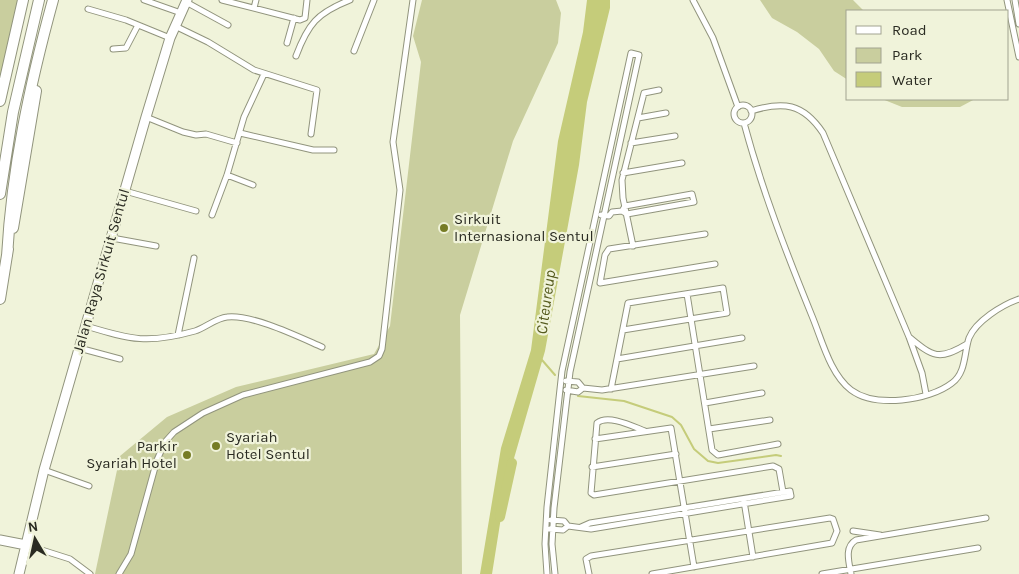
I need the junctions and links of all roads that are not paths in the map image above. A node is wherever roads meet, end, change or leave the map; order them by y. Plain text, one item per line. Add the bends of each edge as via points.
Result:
1 (23, 0) edge
2 (38, 0) edge
3 (53, 0) edge
4 (144, 0) edge
5 (222, 0) edge
6 (256, 0) edge
7 (307, 0) edge
8 (350, 0) edge
9 (374, 0) edge
10 (413, 0) edge
11 (693, 0) edge
12 (1007, 0) edge
13 (1015, 0) edge
14 (187, 1) edge
15 (160, 2) edge
16 (254, 8) junction
17 (88, 9) dead end
18 (181, 13) junction
19 (294, 18) junction
20 (1019, 24) edge
21 (138, 25) junction
22 (228, 25) dead end
23 (175, 26) junction
24 (170, 38) junction
25 (288, 43) dead end
26 (113, 49) dead end
27 (354, 51) dead end
28 (296, 56) dead end
29 (1019, 57) edge
30 (264, 74) junction
31 (659, 90) dead end
32 (0, 101) edge
33 (738, 107) junction
34 (751, 111) junction
35 (666, 113) dead end
36 (146, 117) junction
37 (638, 118) junction
38 (744, 123) junction
39 (240, 133) junction
40 (311, 134) dead end
41 (674, 136) dead end
42 (631, 143) junction
43 (237, 144) junction
44 (334, 150) dead end
45 (682, 163) dead end
46 (624, 174) junction
47 (228, 175) junction
48 (253, 184) dead end
49 (125, 191) junction
50 (0, 194) edge
51 (598, 205) junction
52 (605, 207) junction
53 (625, 210) junction
54 (196, 212) dead end
55 (612, 212) junction
56 (596, 213) junction
57 (212, 215) dead end
58 (603, 215) junction
59 (705, 234) dead end
60 (112, 238) junction
61 (156, 246) dead end
62 (633, 246) junction
63 (194, 258) dead end
64 (715, 264) dead end
65 (687, 294) junction
66 (0, 299) edge
67 (1019, 300) edge
68 (691, 319) junction
69 (86, 326) junction
70 (623, 330) junction
71 (178, 335) junction
72 (909, 337) junction
73 (742, 338) dead end
74 (968, 344) junction
75 (696, 346) junction
76 (78, 348) junction
77 (322, 348) dead end
78 (120, 359) dead end
79 (617, 359) junction
80 (754, 366) dead end
81 (700, 374) junction
82 (561, 380) junction
83 (568, 381) junction
84 (583, 388) junction
85 (560, 389) junction
86 (612, 389) junction
87 (568, 390) junction
88 (762, 393) dead end
89 (926, 394) junction
90 (705, 403) junction
91 (770, 420) dead end
92 (709, 429) junction
93 (644, 431) junction
94 (595, 439) junction
95 (778, 444) dead end
96 (676, 454) junction
97 (592, 467) junction
98 (44, 470) junction
99 (680, 481) junction
100 (89, 486) dead end
101 (783, 492) junction
102 (744, 501) junction
103 (685, 511) junction
104 (986, 518) dead end
105 (546, 519) junction
106 (554, 520) junction
107 (568, 526) junction
108 (546, 529) junction
109 (553, 529) junction
110 (749, 531) junction
111 (853, 531) dead end
112 (886, 536) junction
113 (0, 540) edge
114 (689, 540) junction
115 (26, 545) junction
116 (978, 548) dead end
117 (754, 557) junction
118 (694, 567) junction
119 (850, 572) edge
120 (19, 574) edge
121 (90, 574) edge
122 (119, 574) edge
123 (547, 574) edge
124 (555, 574) edge
125 (589, 574) edge
126 (652, 574) edge
127 (822, 574) edge

1 - 32 highway
2 - 50 highway via 13,112
3 - 66 highway via 40,48 20,196
4 - 15 street
5 - 16 street
6 - 16 street
7 - 19 street via 305,18
8 - 28 street via 316,18 306,31
9 - 27 street
10 - 122 street via 393,142 400,190 379,356 370,362 226,401 174,432 165,442 157,460 131,554
11 - 33 street via 713,38
12 - 29 street
13 - 20 street
14 - 18 main road, Jalan Raya Sirkuit Sentul
14 - 22 street
15 - 18 street
16 - 19 street
17 - 21 street
18 - 23 main road, Jalan Raya Sirkuit Sentul
19 - 25 street
21 - 24 street
21 - 26 street via 126,48
23 - 24 main road, Jalan Raya Sirkuit Sentul
23 - 30 street
24 - 36 main road, Jalan Raya Sirkuit Sentul
30 - 39 street
30 - 40 street via 317,90
31 - 37 street via 644,93
33 - 34 street via 747,106
33 - 38 street via 734,116
34 - 38 street via 749,120
34 - 72 street via 773,105 788,106 806,114 820,128
35 - 37 street
36 - 43 street via 196,136 206,134
36 - 49 main road, Jalan Raya Sirkuit Sentul
37 - 42 street
38 - 89 street via 775,226 834,369 851,390 870,399 902,400
39 - 43 street
39 - 44 street via 313,150
41 - 42 street
42 - 46 street
43 - 47 street
45 - 46 street
46 - 53 street via 621,189
47 - 48 street
47 - 57 street
49 - 54 street
49 - 60 main road, Jalan Raya Sirkuit Sentul
51 - 52 street
51 - 52 street via 631,53 639,55
51 - 56 street
52 - 55 street
52 - 58 street
53 - 53 street via 692,194 694,202
53 - 55 street
53 - 62 street
55 - 58 street via 609,216
56 - 58 street
56 - 82 street
58 - 83 street
59 - 62 street
60 - 61 street
60 - 69 main road, Jalan Raya Sirkuit Sentul
62 - 64 street via 607,251 600,283
63 - 71 street
65 - 68 street
65 - 68 street via 723,288 727,313
65 - 70 street via 628,303
67 - 74 street via 982,322 971,334
68 - 70 street
68 - 75 street
69 - 71 street via 140,340
69 - 76 main road, Jalan Raya Sirkuit Sentul
70 - 79 street
71 - 77 street via 233,317 274,328
72 - 74 street via 934,355 947,355
72 - 89 street
73 - 75 street
74 - 89 street via 958,378 944,388
75 - 79 street
75 - 81 street
76 - 78 street
76 - 98 main road, Jalan Raya Sirkuit Sentul
79 - 86 street
80 - 81 street
81 - 86 street
81 - 90 street
82 - 83 street
82 - 85 street
83 - 84 street via 578,382
83 - 87 street
84 - 86 street
84 - 87 street via 578,392
85 - 87 street
85 - 105 street
87 - 106 street
88 - 90 street
90 - 92 street
91 - 92 street
92 - 95 street via 712,450 718,454
93 - 94 street
93 - 94 street via 623,423 599,420
93 - 96 street via 671,428
94 - 97 street
96 - 97 street
96 - 99 street
97 - 99 street via 590,490 594,495
98 - 100 street
98 - 115 main road, Jalan Raya Sirkuit Sentul
99 - 101 street via 773,466 779,469
99 - 103 street
101 - 102 street
101 - 102 street via 790,491 791,496
102 - 103 street
102 - 110 street
103 - 107 street via 591,529
103 - 114 street
104 - 112 street
105 - 106 street
105 - 108 street
106 - 107 street via 564,521
106 - 109 street
107 - 109 street via 563,530
108 - 109 street
108 - 123 street
109 - 124 street
110 - 114 street
110 - 117 street
110 - 117 street via 830,518 837,531 832,543
111 - 112 street
112 - 119 street via 856,540 850,544
113 - 115 main road
114 - 118 street
114 - 125 street via 587,557
115 - 120 main road, Jalan Raya Sirkuit Sentul
115 - 121 street via 70,558
116 - 119 street
117 - 118 street
118 - 126 street
119 - 127 street

